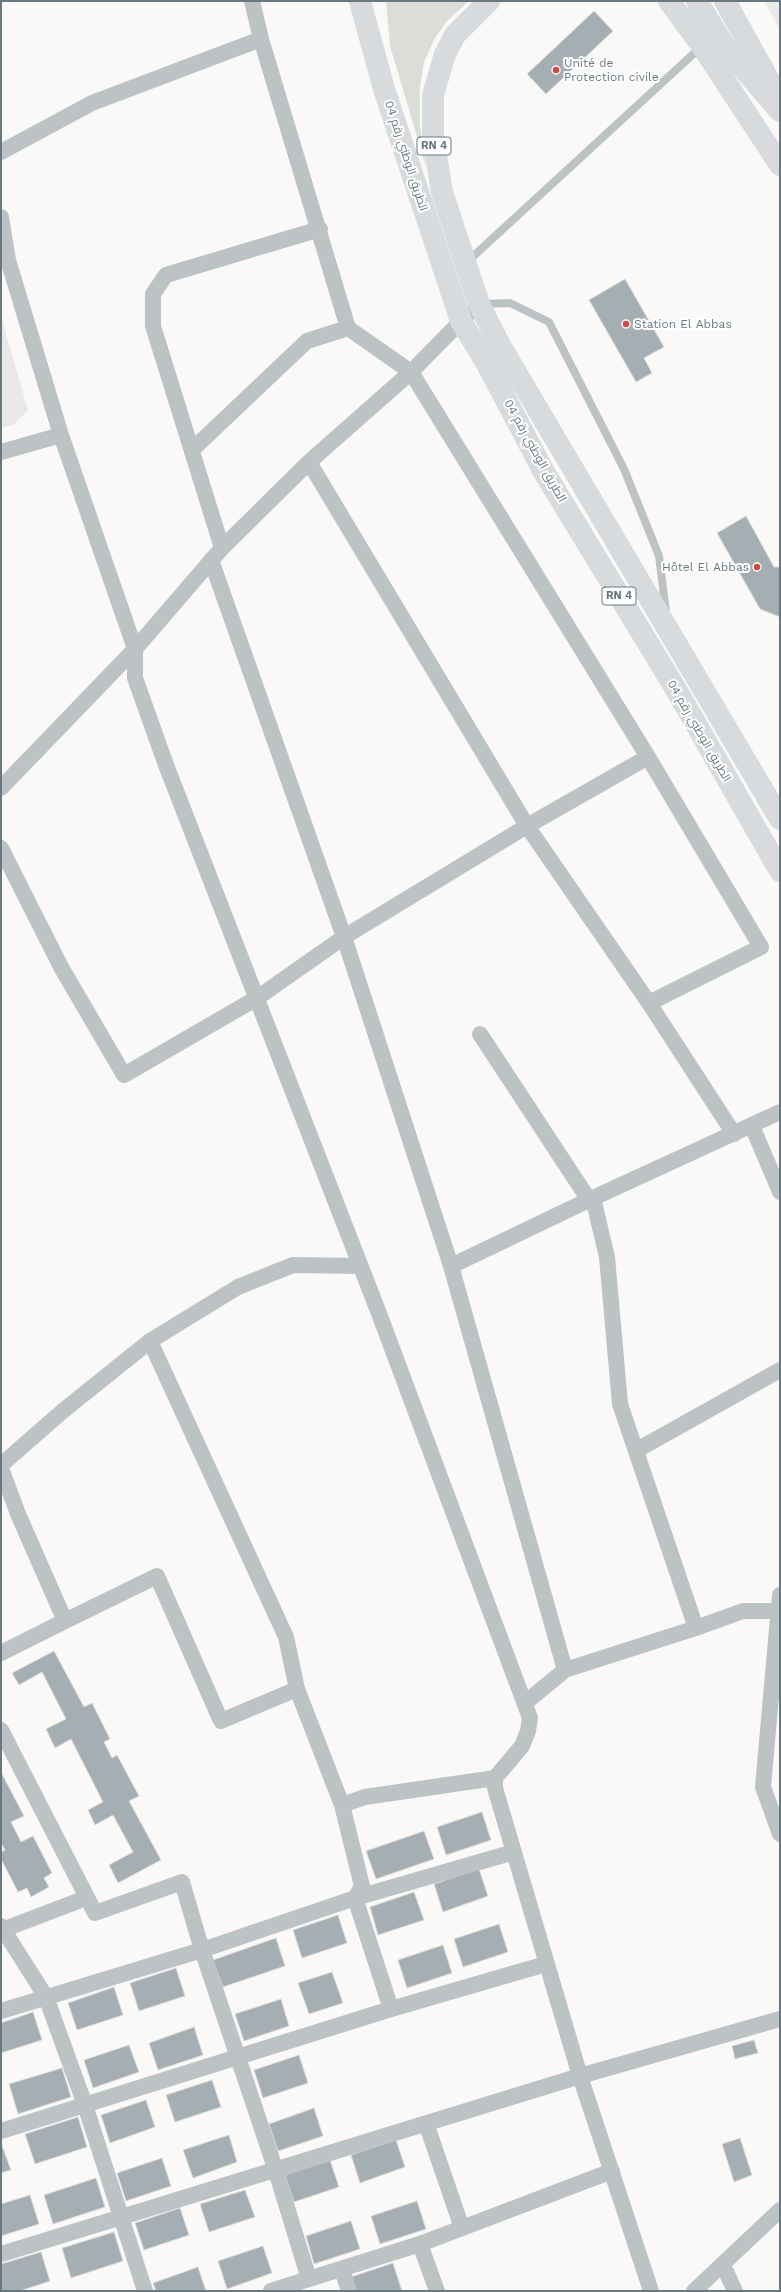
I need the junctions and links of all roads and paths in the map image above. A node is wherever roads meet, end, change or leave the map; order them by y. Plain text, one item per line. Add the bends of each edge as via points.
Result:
1 (252, 1) edge
2 (360, 1) edge
3 (373, 1) edge
4 (490, 1) edge
5 (669, 1) edge
6 (697, 1) edge
7 (725, 1) edge
8 (261, 39) junction
9 (702, 46) junction
10 (384, 89) junction
11 (780, 99) edge
12 (780, 111) edge
13 (1, 152) edge
14 (780, 165) edge
15 (1, 217) edge
16 (320, 229) junction
17 (4, 256) edge
18 (466, 263) junction
19 (479, 304) junction
20 (461, 321) junction
21 (348, 328) junction
22 (411, 372) junction
23 (61, 435) junction
24 (193, 449) junction
25 (1, 452) edge
26 (309, 462) junction
27 (222, 548) junction
28 (211, 560) junction
29 (668, 627) junction
30 (135, 649) junction
31 (648, 757) junction
32 (1, 788) edge
33 (780, 820) edge
34 (527, 826) junction
35 (1, 848) edge
36 (780, 871) edge
37 (344, 937) junction
38 (257, 998) junction
39 (649, 1002) junction
40 (480, 1034) dead end
41 (780, 1112) edge
42 (752, 1126) junction
43 (734, 1134) junction
44 (780, 1192) edge
45 (591, 1199) junction
46 (360, 1266) junction
47 (451, 1266) junction
48 (150, 1341) junction
49 (780, 1370) edge
50 (637, 1450) junction
51 (1, 1465) edge
52 (1, 1468) edge
53 (779, 1606) edge
54 (65, 1621) junction
55 (696, 1628) junction
56 (1, 1653) edge
57 (565, 1670) junction
58 (298, 1689) junction
59 (525, 1703) junction
60 (1, 1730) edge
61 (495, 1778) junction
62 (342, 1805) junction
63 (780, 1834) edge
64 (514, 1852) junction
65 (86, 1898) junction
66 (356, 1898) junction
67 (2, 1928) edge
68 (202, 1950) junction
69 (546, 1964) junction
70 (46, 1997) junction
71 (391, 2009) junction
72 (1, 2011) edge
73 (780, 2019) edge
74 (238, 2058) junction
75 (580, 2076) junction
76 (85, 2105) junction
77 (426, 2123) junction
78 (1, 2131) edge
79 (275, 2168) junction
80 (612, 2171) junction
81 (780, 2210) edge
82 (120, 2216) junction
83 (462, 2228) junction
84 (420, 2244) junction
85 (1, 2254) edge
86 (723, 2265) junction
87 (342, 2270) junction
88 (309, 2279) junction
89 (145, 2291) edge
90 (270, 2291) edge
91 (349, 2291) edge
92 (437, 2291) edge
93 (651, 2291) edge
94 (694, 2291) edge
95 (735, 2291) edge

1 - 8 street
2 - 10 main road, الطريق الوطني رقم 04 / RN 4
3 - 10 main road, RN 4
4 - 18 main road, الطريق الوطني رقم 04 / RN 4 via 455,35 445,54 433,95 433,137 442,192
5 - 9 main road
6 - 12 main road via 725,47
7 - 11 main road
8 - 13 street via 92,103
8 - 16 street
9 - 14 main road
9 - 18 lane
10 - 20 main road, الطريق الوطني رقم 04 / RN 4
15 - 17 street
16 - 21 street
16 - 24 street via 166,275 153,294 153,326
17 - 23 street
18 - 19 main road, الطريق الوطني رقم 04 / RN 4
19 - 20 street
19 - 29 main road, الطريق الوطني رقم 04 / RN 4 via 501,348
19 - 29 lane via 510,304 549,322 624,469 659,556
20 - 22 street
20 - 36 main road, الطريق الوطني رقم 04 / RN 4 via 487,364 544,472 676,691
21 - 22 street
21 - 24 street via 307,341
22 - 26 street
22 - 31 street
23 - 25 street
23 - 30 street
24 - 27 street
26 - 27 street
26 - 34 street
27 - 28 street
28 - 30 street
28 - 37 street
29 - 33 main road, الطريق الوطني رقم 04 / RN 4
30 - 32 street
30 - 38 street via 136,678 166,765
31 - 34 street
31 - 39 street via 761,947
34 - 37 street
34 - 39 street
35 - 38 street via 61,967 124,1075
37 - 38 street
37 - 47 street
38 - 46 street
39 - 43 street
40 - 45 street
41 - 42 street
42 - 43 street
42 - 44 street
43 - 45 street
45 - 47 street
45 - 50 street via 606,1257 620,1404
46 - 48 street via 293,1265 238,1287
46 - 59 street
47 - 57 street
48 - 51 street
48 - 58 street via 286,1637
49 - 50 street
50 - 55 street
52 - 54 street via 18,1514
53 - 55 street via 743,1611
53 - 63 street via 763,1787
54 - 56 street
54 - 58 street via 157,1576 221,1721
55 - 57 street
57 - 59 street
58 - 62 street
59 - 61 street via 530,1718 522,1746
60 - 65 street
61 - 62 street via 365,1797
61 - 64 street via 495,1788
62 - 66 street via 362,1886
64 - 66 street
64 - 69 street
65 - 67 street
65 - 68 street via 95,1913 182,1882
66 - 68 street
66 - 71 street
67 - 70 street
68 - 70 street
68 - 74 street
69 - 71 street
69 - 75 street
70 - 72 street
70 - 76 street
71 - 74 street
73 - 75 street
74 - 76 street
74 - 79 street
75 - 77 street
75 - 80 street
76 - 78 street
76 - 82 street
77 - 79 street
77 - 83 street
79 - 82 street
79 - 88 street
80 - 83 street
80 - 93 street
81 - 86 street
82 - 85 street
82 - 89 street
83 - 84 street
84 - 87 street
84 - 92 street
86 - 94 street
86 - 95 street
87 - 88 street
87 - 91 street
88 - 90 street

